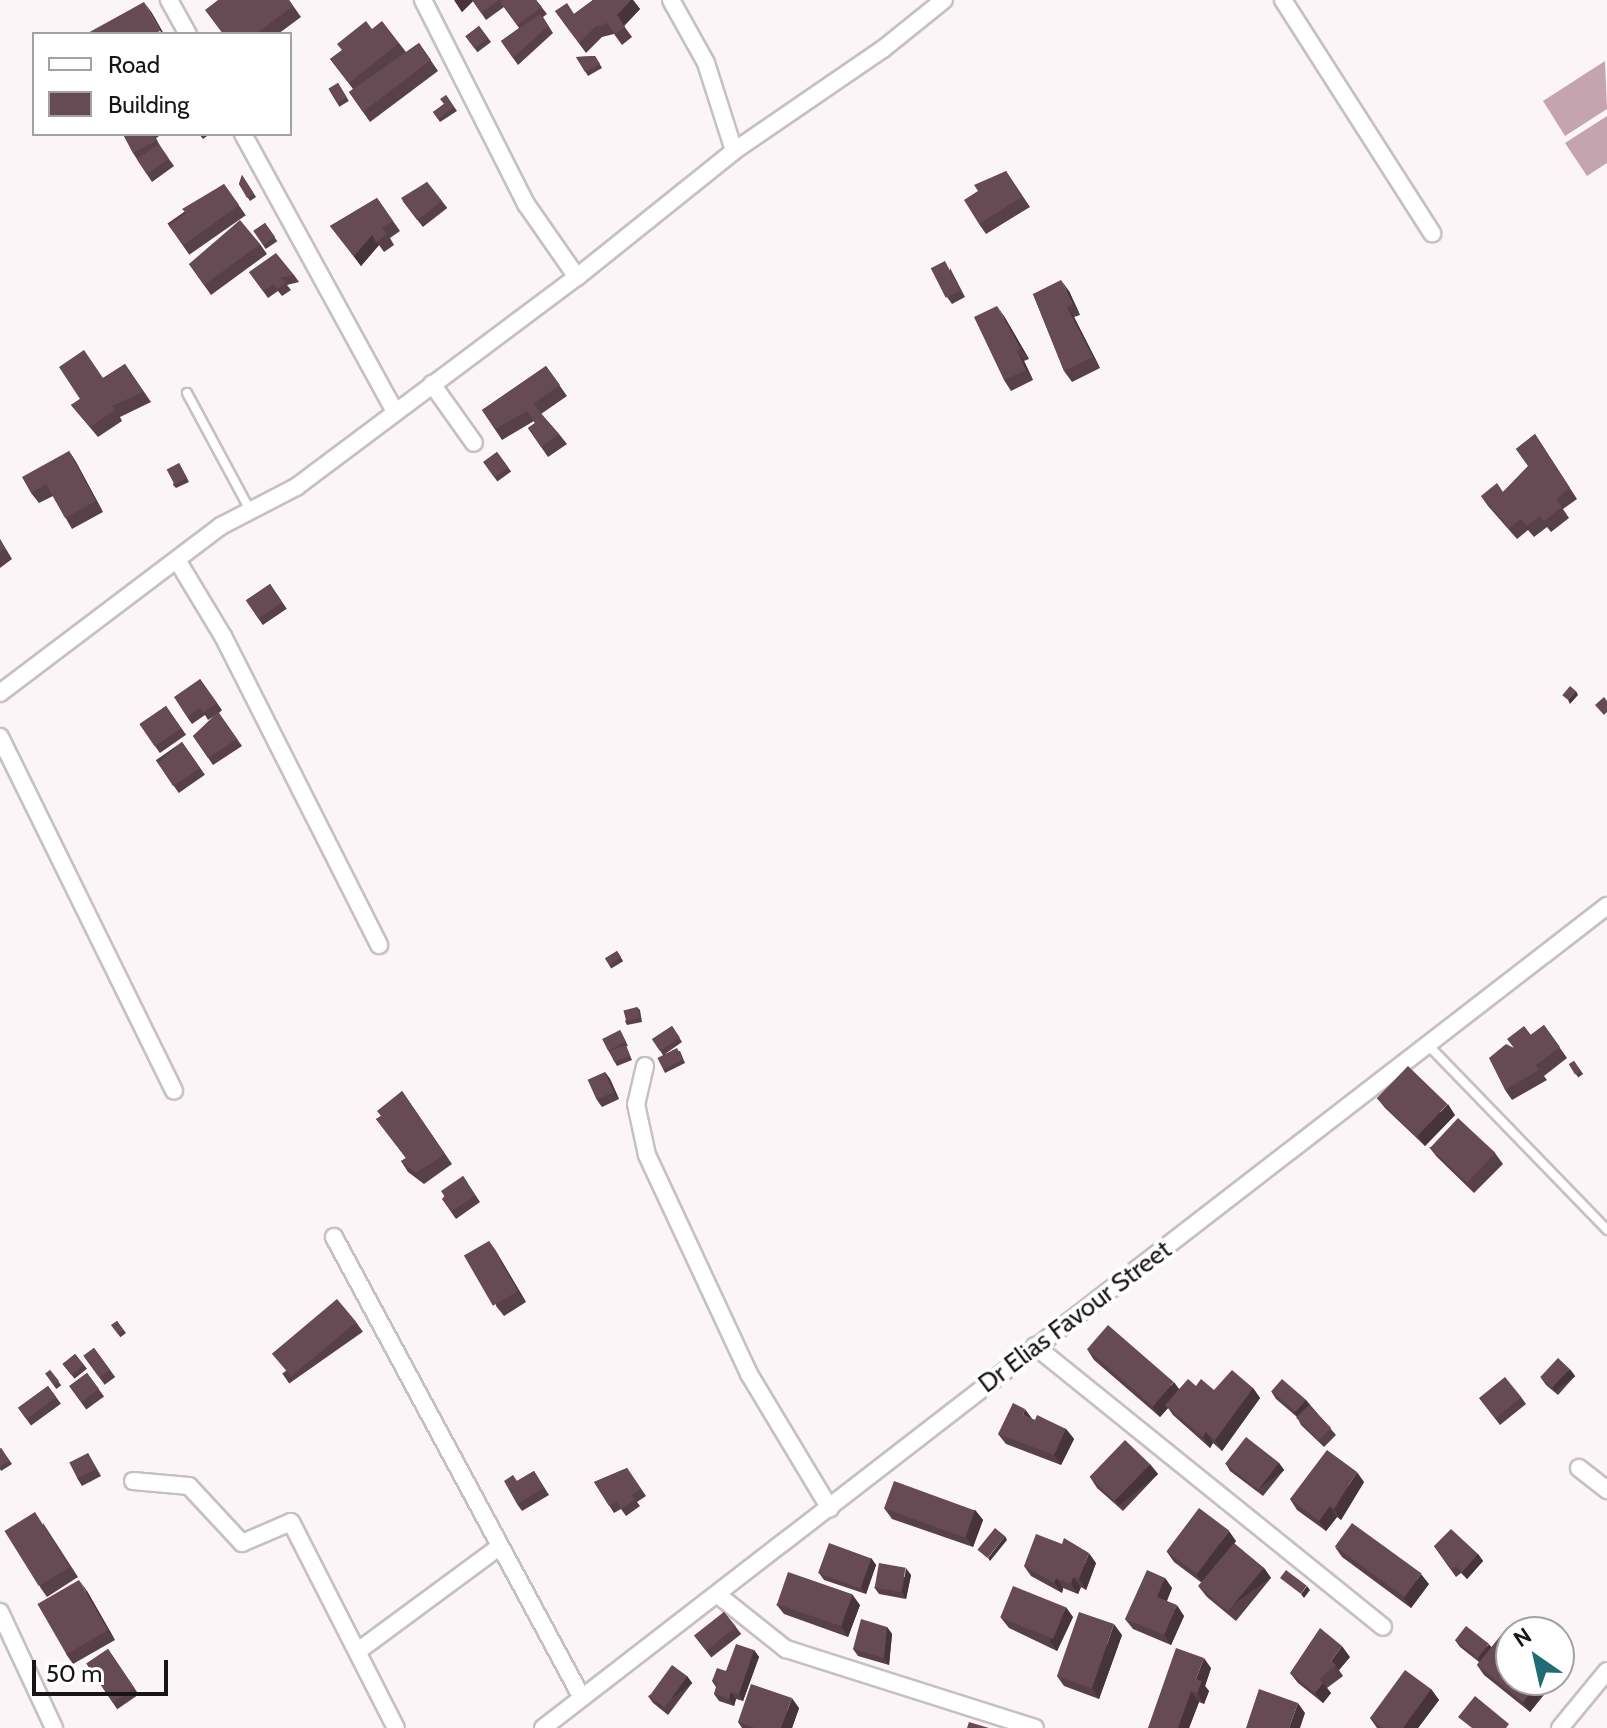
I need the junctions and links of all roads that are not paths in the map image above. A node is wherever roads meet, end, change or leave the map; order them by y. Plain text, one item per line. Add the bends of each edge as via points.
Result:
1 (169, 0) edge
2 (423, 0) edge
3 (671, 0) edge
4 (944, 0) edge
5 (1283, 0) edge
6 (187, 32) edge
7 (244, 136) edge
8 (734, 151) junction
9 (1432, 233) dead end
10 (577, 277) junction
11 (432, 384) junction
12 (187, 393) dead end
13 (395, 412) junction
14 (474, 443) dead end
15 (250, 510) junction
16 (177, 560) junction
17 (0, 693) edge
18 (0, 737) edge
19 (1607, 906) edge
20 (379, 945) dead end
21 (1429, 1046) junction
22 (645, 1066) dead end
23 (174, 1091) dead end
24 (1607, 1230) edge
25 (334, 1237) dead end
26 (1035, 1346) junction
27 (1579, 1468) dead end
28 (133, 1481) dead end
29 (1607, 1490) edge
30 (830, 1509) junction
31 (499, 1547) junction
32 (718, 1595) junction
33 (0, 1612) edge
34 (1383, 1627) dead end
35 (358, 1651) junction
36 (1607, 1671) edge
37 (582, 1698) junction
38 (47, 1725) edge
39 (396, 1728) edge
40 (543, 1728) edge
41 (1035, 1728) edge
42 (1560, 1728) edge

1 - 6 street
2 - 10 street via 526,204
3 - 8 street via 706,63
4 - 8 street via 883,49
5 - 9 street
7 - 13 street
8 - 10 street
10 - 11 street
11 - 13 street
11 - 14 street
12 - 15 lane
13 - 15 street via 296,487
15 - 16 street
16 - 17 street
16 - 20 street via 224,638
18 - 23 street
19 - 21 street, Dr Elias Favour Street
21 - 24 lane
21 - 26 street, Dr Elias Favour Street
22 - 30 street via 636,1104 647,1155 749,1374
25 - 31 street
26 - 30 street, Dr Elias Favour Street
26 - 34 street
27 - 29 street
28 - 35 street via 189,1486 242,1543 291,1522
30 - 32 street, Dr Elias Favour Street
31 - 35 street
31 - 37 street
32 - 37 street, Dr Elias Favour Street
32 - 41 street via 786,1649
33 - 38 street
35 - 39 street
36 - 42 street
37 - 40 street, Dr Elias Favour Street

